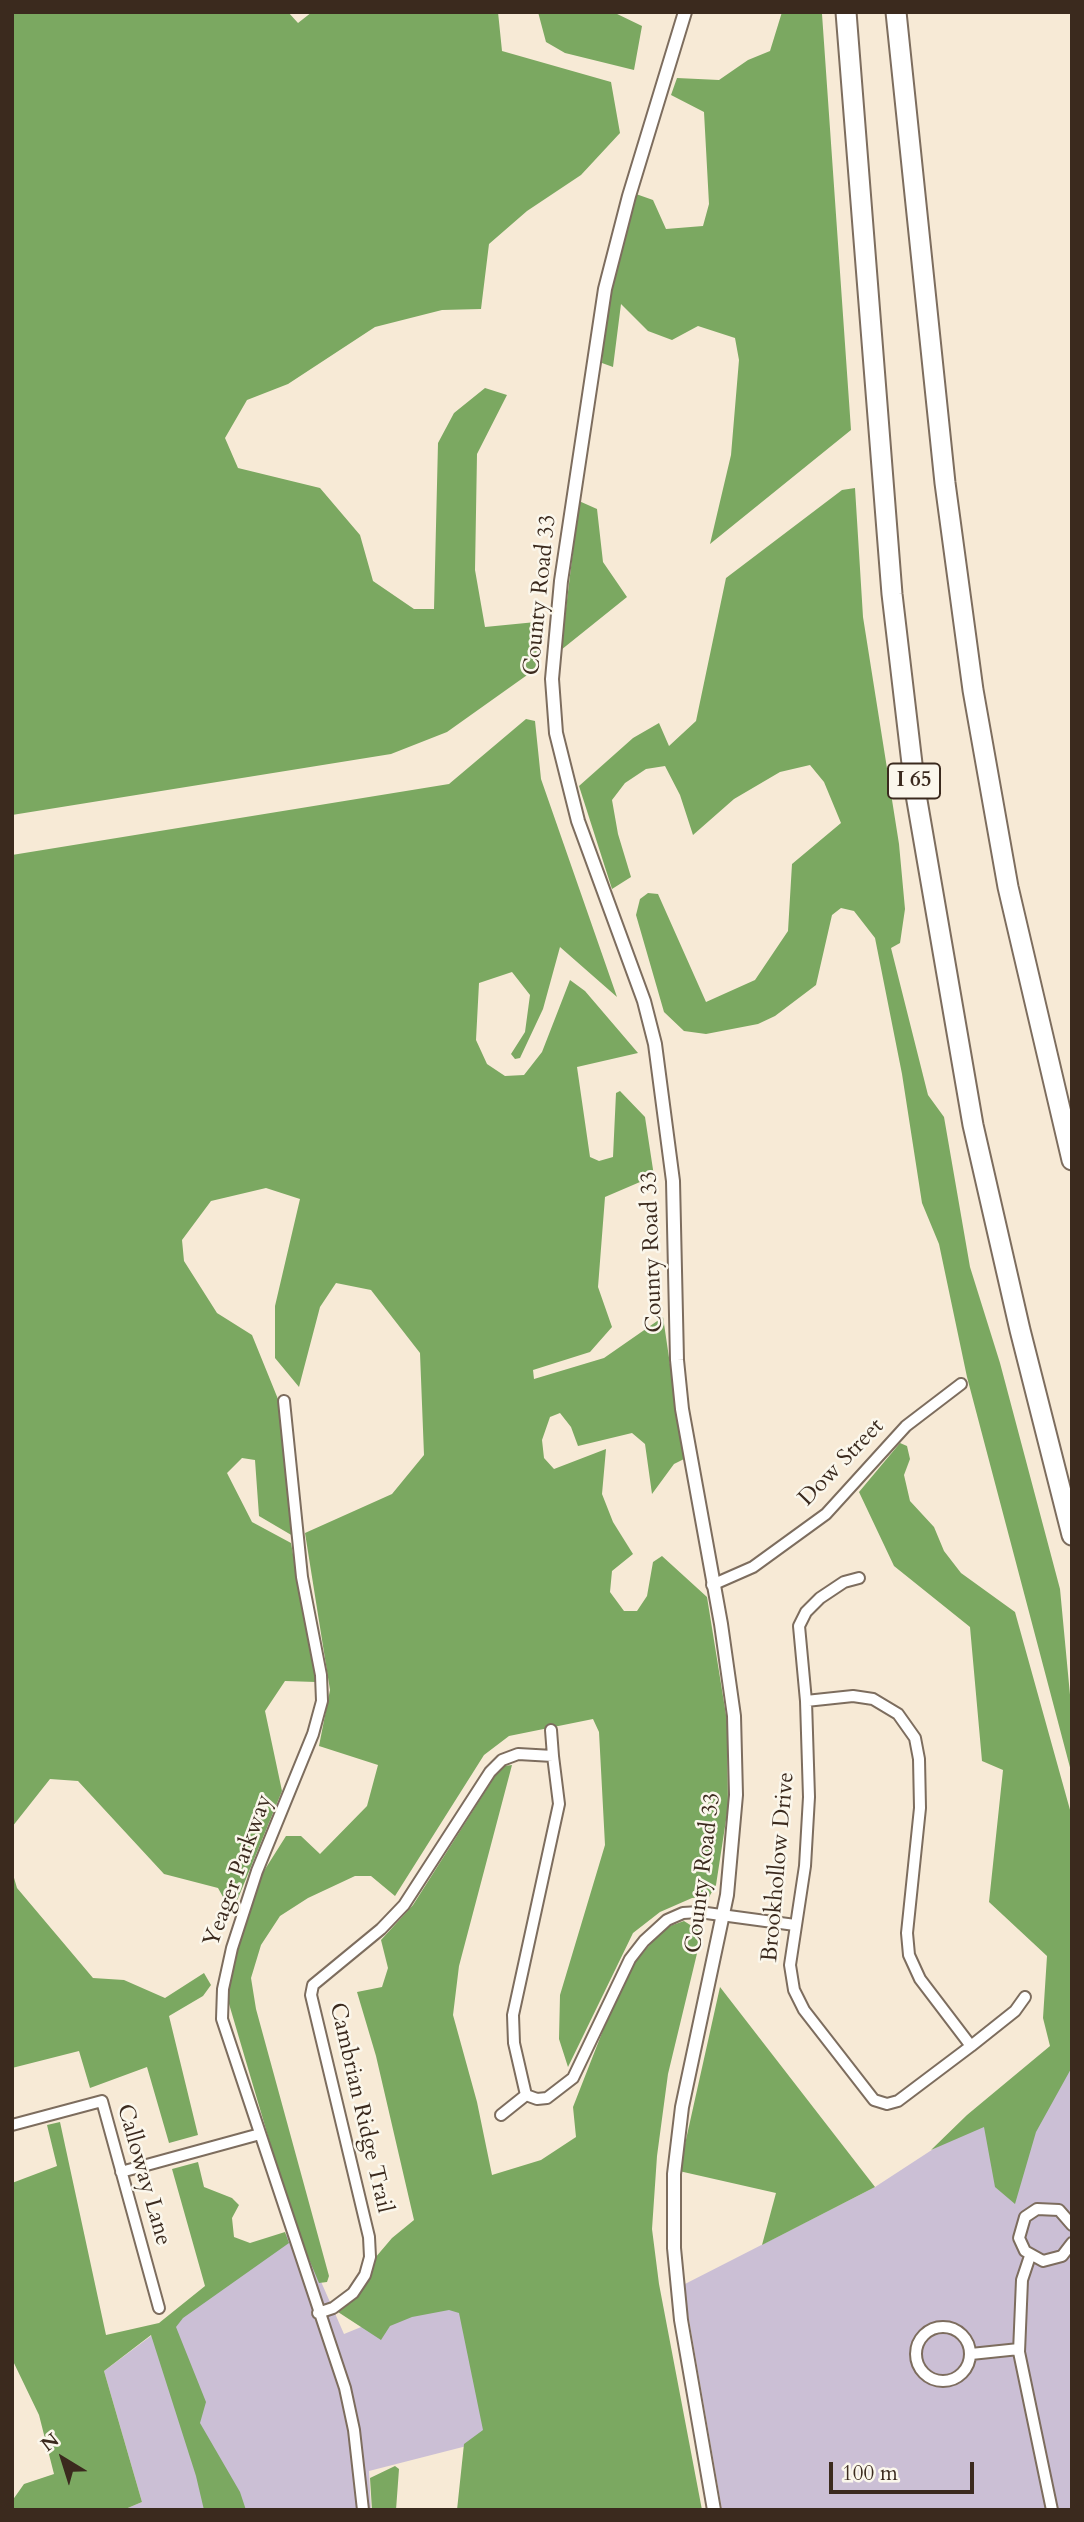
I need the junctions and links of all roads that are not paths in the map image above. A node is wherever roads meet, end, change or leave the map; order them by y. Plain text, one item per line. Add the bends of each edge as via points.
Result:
1 (685, 12) edge
2 (846, 12) edge
3 (896, 12) edge
4 (1072, 1160) edge
5 (961, 1384) dead end
6 (284, 1401) dead end
7 (1072, 1535) edge
8 (859, 1578) dead end
9 (712, 1585) junction
10 (806, 1701) junction
11 (551, 1730) dead end
12 (553, 1756) junction
13 (723, 1915) junction
14 (795, 1924) junction
15 (300, 1981) dead end
16 (313, 1985) junction
17 (1025, 1997) dead end
18 (971, 2046) junction
19 (526, 2095) junction
20 (502, 2115) dead end
21 (12, 2125) edge
22 (260, 2134) junction
23 (121, 2172) junction
24 (1072, 2225) edge
25 (1072, 2243) edge
26 (1030, 2256) junction
27 (159, 2308) dead end
28 (318, 2313) junction
29 (1019, 2349) junction
30 (971, 2354) junction
31 (363, 2510) edge
32 (714, 2510) edge
33 (1052, 2510) edge

1 - 9 street, County Road 33 via 605,289 561,581 552,680 556,733 578,821 644,1001 654,1044 673,1181 682,1409
2 - 7 highway, I 65 via 892,594 917,802 975,1138
3 - 4 highway via 945,483 973,690 1008,887
5 - 9 street, Dow Street via 906,1426 826,1514 753,1567
6 - 22 street, Yeager Parkway via 302,1577 322,1690 313,1734 253,1882 223,1989 222,2019
8 - 10 street, Brookhollow Drive via 829,1592 801,1619 798,1644
9 - 13 street, County Road 33 via 736,1744 733,1844
10 - 14 street, Brookhollow Drive via 808,1829
10 - 18 street via 853,1696 873,1699 898,1714 915,1738 920,1808 907,1933 909,1955 920,1979
11 - 12 street
12 - 16 street, Cambrian Ridge Trail via 518,1754 502,1760 404,1905
12 - 19 street via 559,1804 513,2015 514,2043
13 - 14 street
13 - 19 street via 683,1913 660,1926 630,1959 573,2078 547,2098
13 - 32 street, County Road 33 via 682,2107 674,2174 680,2309
14 - 18 street, Brookhollow Drive via 790,1974 797,1998 878,2102 898,2101
15 - 16 street
16 - 28 street, Cambrian Ridge Trail via 370,2257 353,2293
17 - 18 street, Brookhollow Drive via 1016,2011
19 - 20 street
21 - 23 street, Calloway Lane via 102,2101
22 - 23 street
22 - 28 street, Yeager Parkway
23 - 27 street, Calloway Lane
24 - 26 street via 1065,2214 1052,2208 1031,2212 1022,2223 1019,2238
25 - 26 street via 1056,2259
26 - 29 street via 1022,2280
28 - 31 street, Yeager Parkway via 350,2406
29 - 30 street
29 - 33 street
30 - 30 street via 963,2336 942,2327 924,2336 916,2353 922,2371 943,2381 962,2374

